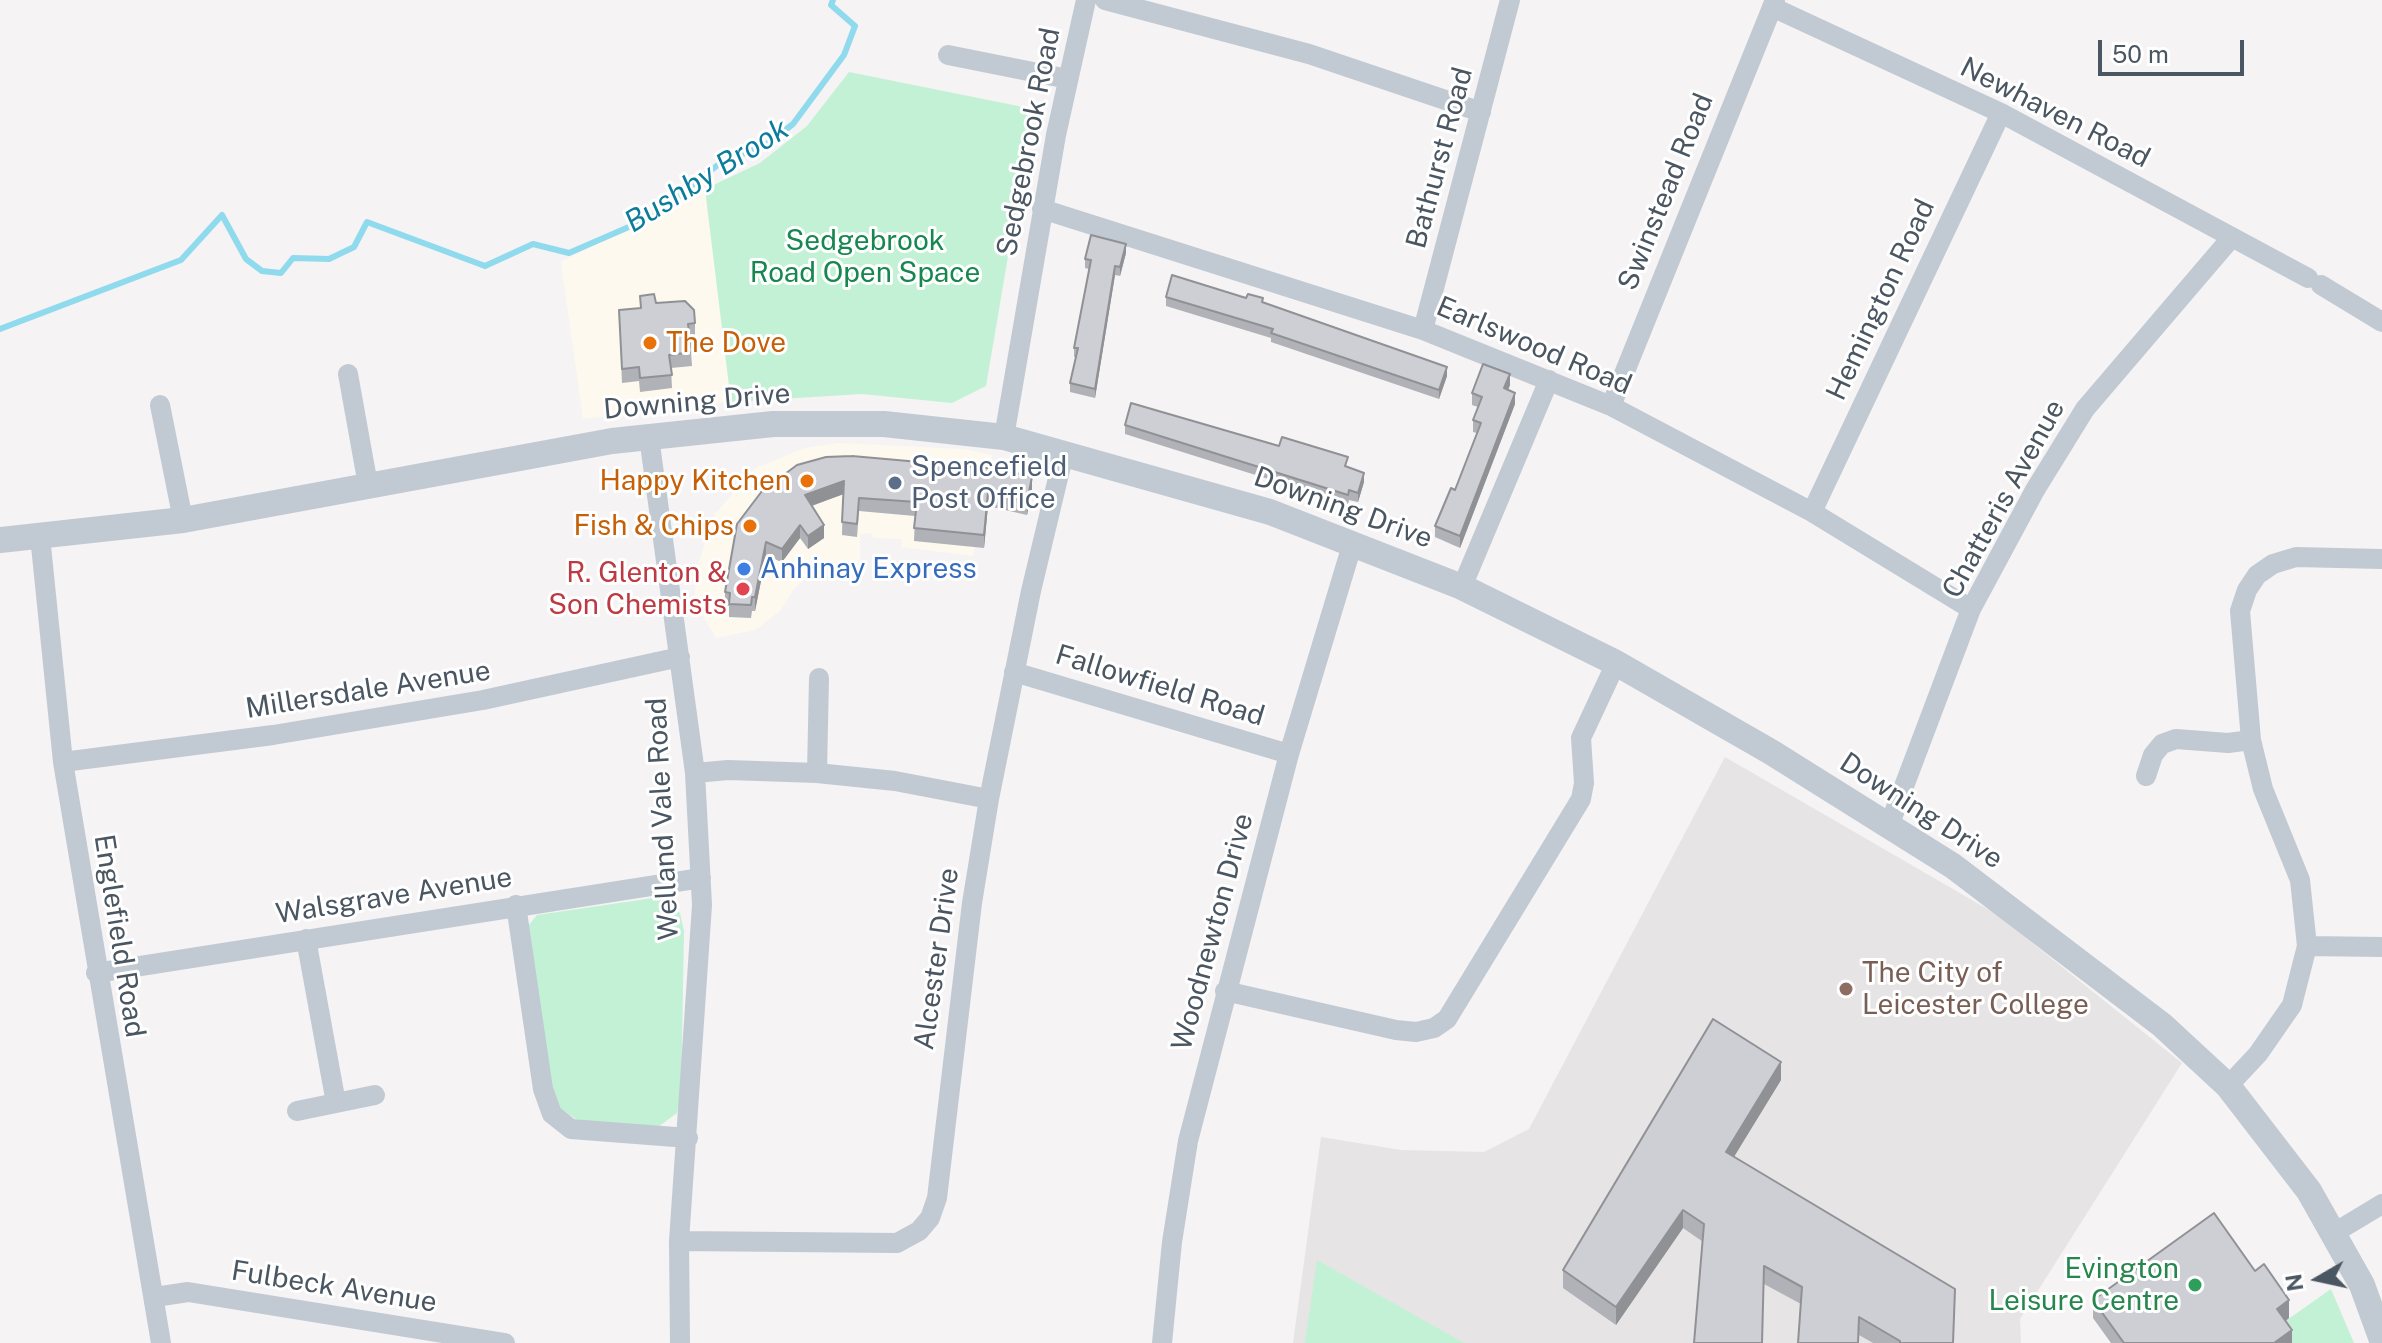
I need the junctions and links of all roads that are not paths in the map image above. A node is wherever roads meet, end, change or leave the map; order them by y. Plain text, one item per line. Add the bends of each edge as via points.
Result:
1 (1086, 0) edge
2 (1105, 0) edge
3 (1510, 0) edge
4 (1774, 4) edge
5 (948, 55) dead end
6 (1068, 79) junction
7 (1481, 112) junction
8 (2001, 113) junction
9 (1042, 209) junction
10 (2232, 237) junction
11 (2382, 322) edge
12 (1423, 330) junction
13 (348, 374) dead end
14 (1549, 380) junction
15 (160, 405) dead end
16 (1611, 406) junction
17 (649, 437) junction
18 (1004, 437) junction
19 (1064, 453) junction
20 (368, 485) junction
21 (1812, 512) junction
22 (183, 520) junction
23 (40, 536) junction
24 (0, 540) edge
25 (1353, 542) junction
26 (2382, 559) edge
27 (1462, 587) junction
28 (1971, 609) junction
29 (680, 657) junction
30 (1616, 663) junction
31 (1014, 672) junction
32 (819, 678) dead end
33 (2251, 740) junction
34 (1289, 754) junction
35 (63, 762) junction
36 (695, 773) junction
37 (817, 773) junction
38 (2146, 776) dead end
39 (989, 799) junction
40 (1889, 826) junction
41 (701, 878) junction
42 (516, 905) junction
43 (306, 939) junction
44 (2307, 946) junction
45 (2382, 947) edge
46 (96, 973) junction
47 (1225, 991) junction
48 (2228, 1086) junction
49 (375, 1095) dead end
50 (336, 1103) junction
51 (297, 1111) dead end
52 (688, 1138) junction
53 (2382, 1204) edge
54 (2334, 1233) junction
55 (679, 1241) junction
56 (155, 1297) junction
57 (2382, 1340) edge
58 (161, 1343) edge
59 (505, 1343) edge
60 (680, 1343) edge
61 (1162, 1343) edge

1 - 6 street, Sedgebrook Road
2 - 7 street via 1309,54
3 - 7 street, Bathurst Road
4 - 8 street, Newhaven Road
4 - 16 street, Swinstead Road
5 - 6 street
6 - 9 street, Sedgebrook Road
7 - 12 street, Bathurst Road
8 - 10 street, Newhaven Road
8 - 21 street, Hemington Road
9 - 12 street, Earlswood Road
9 - 18 street, Sedgebrook Road
10 - 11 street, Newhaven Road
10 - 28 street, Chatteris Avenue via 2085,409
12 - 14 street, Earlswood Road
13 - 20 street
14 - 16 street, Earlswood Road
14 - 27 street
15 - 22 street
16 - 21 street, Earlswood Road
17 - 18 street, Downing Drive via 828,423
17 - 20 street, Downing Drive
17 - 29 street, Welland Vale Road
18 - 19 street, Downing Drive
19 - 25 street, Downing Drive via 1201,491
19 - 31 street, Alcester Drive
20 - 22 street, Downing Drive
21 - 28 street, Earlswood Road
22 - 23 street, Downing Drive
23 - 24 street, Downing Drive
23 - 35 street, Englefield Road
25 - 27 street, Downing Drive
25 - 34 street, Woodnewton Drive
26 - 33 street via 2296,557 2257,575 2240,611
27 - 30 street, Downing Drive
28 - 40 street, Chatteris Avenue
29 - 35 street, Millersdale Avenue via 468,703
29 - 36 street, Welland Vale Road
30 - 40 street, Downing Drive
30 - 47 street via 1581,738 1581,799 1447,1019 1416,1032 1396,1030
31 - 34 street, Fallowfield Road
31 - 39 street, Alcester Drive
32 - 37 street
33 - 38 street via 2176,739 2153,755
33 - 44 street via 2276,825 2300,880
34 - 47 street, Woodnewton Drive
35 - 46 street, Englefield Road
36 - 37 street
36 - 41 street, Welland Vale Road
37 - 39 street
39 - 55 street, Alcester Drive via 937,1198 930,1218 897,1243
40 - 48 street, Downing Drive via 1953,866 2151,1017
41 - 42 street, Walsgrave Avenue
41 - 52 street, Welland Vale Road
42 - 43 street, Walsgrave Avenue
42 - 52 street via 543,1089 552,1114 571,1129
43 - 46 street, Walsgrave Avenue
43 - 50 street
44 - 45 street
44 - 48 street via 2292,1005
46 - 56 street, Englefield Road
47 - 61 street, Woodnewton Drive via 1188,1141
48 - 54 street, Downing Drive via 2281,1150
49 - 50 street
50 - 51 street
52 - 55 street, Welland Vale Road
53 - 54 street
54 - 57 street, Downing Drive via 2362,1285
55 - 60 street, Welland Vale Road
56 - 58 street, Englefield Road
56 - 59 street, Fulbeck Avenue via 188,1292

